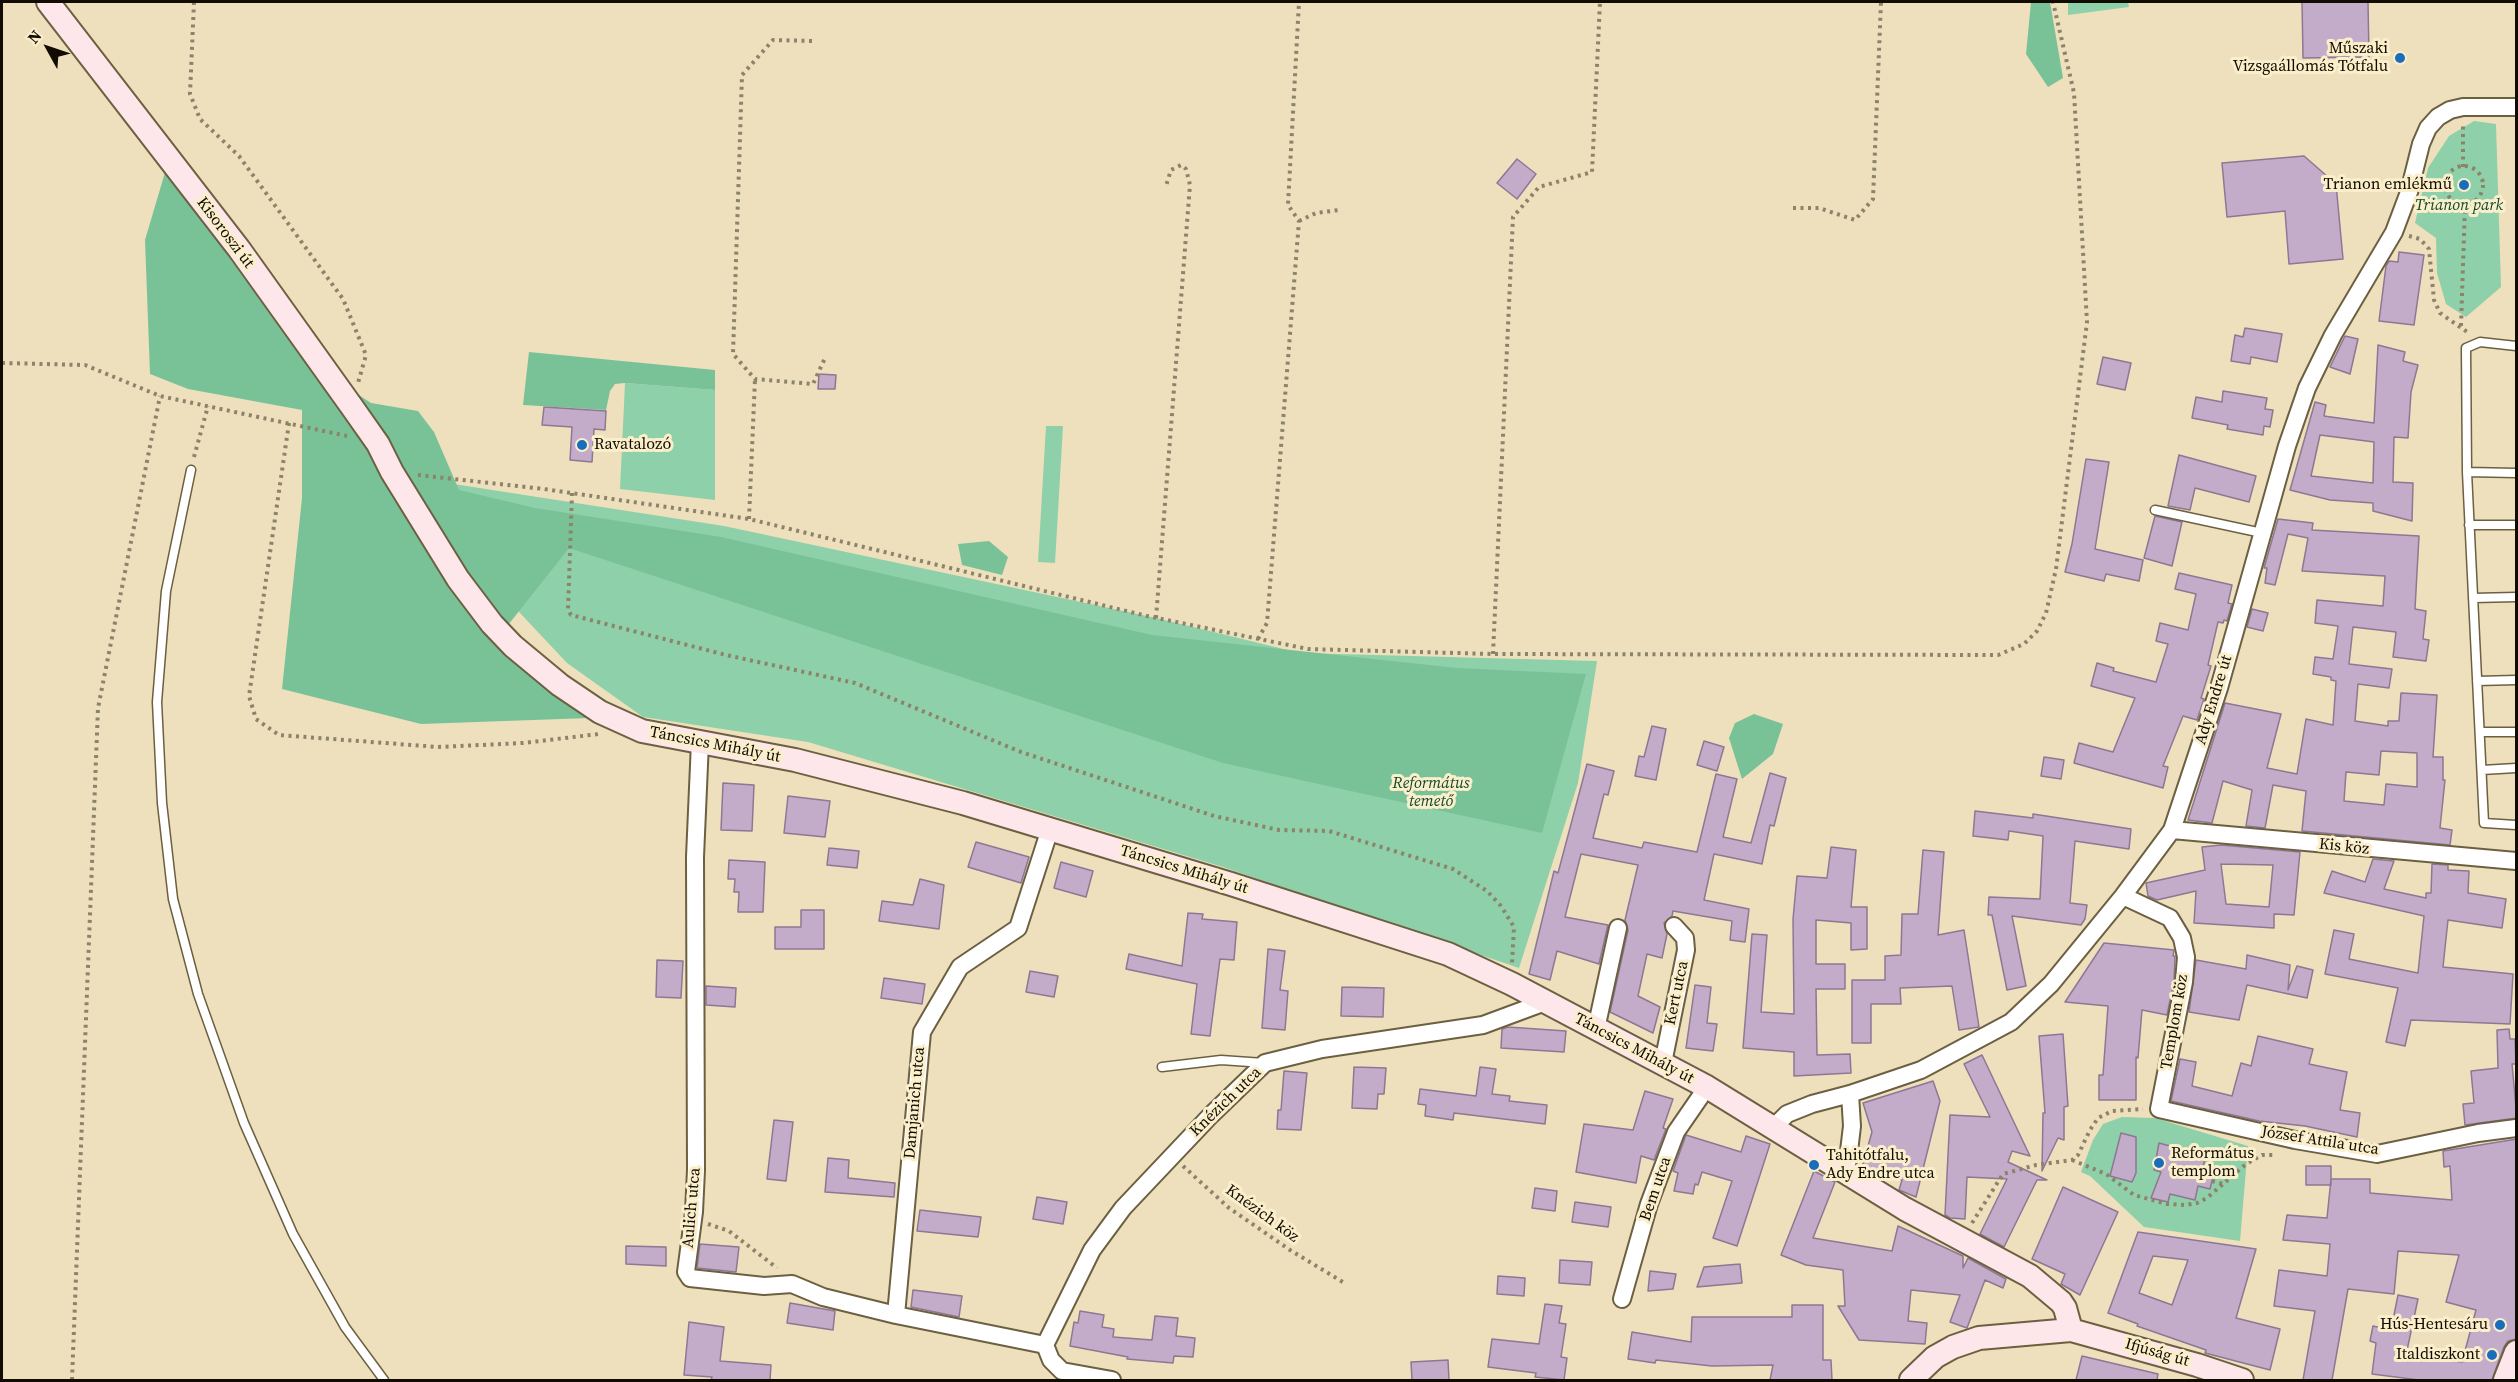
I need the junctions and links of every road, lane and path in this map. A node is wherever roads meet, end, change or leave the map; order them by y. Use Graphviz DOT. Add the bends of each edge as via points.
graph roads {
  1 [pos="48,2"];
  2 [pos="194,2"];
  3 [pos="1299,2"];
  4 [pos="1600,2"];
  5 [pos="1881,2"];
  6 [pos="2053,2"];
  7 [pos="812,41"];
  8 [pos="2517,106"];
  9 [pos="2463,131"];
  10 [pos="2463,167"];
  11 [pos="1166,186"];
  12 [pos="2465,205"];
  13 [pos="1793,208"];
  14 [pos="1339,210"];
  15 [pos="1299,221"];
  16 [pos="2394,232"];
  17 [pos="2461,326"];
  18 [pos="2480,342"];
  19 [pos="2517,346"];
  20 [pos="825,358"];
  21 [pos="2,363"];
  22 [pos="755,380"];
  23 [pos="160,396"];
  24 [pos="208,406"];
  25 [pos="352,407"];
  26 [pos="290,423"];
  27 [pos="378,444"];
  28 [pos="191,470"];
  29 [pos="392,472"];
  30 [pos="2467,472"];
  31 [pos="2517,472"];
  32 [pos="572,493"];
  33 [pos="2155,510"];
  34 [pos="750,519"];
  35 [pos="2469,525"];
  36 [pos="2517,525"];
  37 [pos="2262,533"];
  38 [pos="2517,597"];
  39 [pos="2473,598"];
  40 [pos="1156,618"];
  41 [pos="1258,639"];
  42 [pos="1492,654"];
  43 [pos="2517,680"];
  44 [pos="2477,681"];
  45 [pos="2480,732"];
  46 [pos="2517,732"];
  47 [pos="607,733"];
  48 [pos="700,742"];
  49 [pos="2517,768"];
  50 [pos="2482,770"];
  51 [pos="2517,825"];
  52 [pos="1050,830"];
  53 [pos="2172,830"];
  54 [pos="2517,861"];
  55 [pos="2123,896"];
  56 [pos="1674,926"];
  57 [pos="1618,928"];
  58 [pos="1512,984"];
  59 [pos="1545,1002"];
  60 [pos="1596,1029"];
  61 [pos="1663,1063"];
  62 [pos="1265,1064"];
  63 [pos="1162,1068"];
  64 [pos="1707,1087"];
  65 [pos="1850,1094"];
  66 [pos="2159,1109"];
  67 [pos="1774,1127"];
  68 [pos="2517,1128"];
  69 [pos="2284,1154"];
  70 [pos="1171,1156"];
  71 [pos="2072,1160"];
  72 [pos="1844,1173"];
  73 [pos="2212,1180"];
  74 [pos="2223,1184"];
  75 [pos="694,1212"];
  76 [pos="1963,1240"];
  77 [pos="792,1284"];
  78 [pos="1346,1284"];
  79 [pos="1622,1299"];
  80 [pos="896,1315"];
  81 [pos="2071,1330"];
  82 [pos="1045,1345"];
  83 [pos="2517,1352"];
  84 [pos="1059,1376"];
  85 [pos="72,1380"];
  86 [pos="384,1380"];
  87 [pos="1112,1380"];
  88 [pos="1911,1380"];
  89 [pos="2242,1380"];
  90 [pos="2505,1380"];
  1 -- 25 [label="main road, Kisoroszi út" via="239,249"];
  2 -- 25 [label="path" via="190,94 200,119 239,156 343,299 366,355"];
  3 -- 15 [label="path" via="1288,205"];
  4 -- 42 [label="path" via="1592,172 1539,187 1513,217"];
  5 -- 13 [label="path" via="1873,199 1855,220 1819,208"];
  6 -- 42 [label="path" via="2074,93 2086,322 2056,569 2046,613 2037,630 2024,644 1998,655"];
  7 -- 22 [label="path" via="773,39 742,75 733,354"];
  8 -- 16 [label="street, Ady Endre út" via="2463,107 2438,117 2421,144"];
  9 -- 10 [label="path"];
  10 -- 12 [label="path" via="2450,173 2445,183 2447,194"];
  10 -- 12 [label="path" via="2479,173 2483,182 2482,193"];
  11 -- 40 [label="path" via="1171,170 1181,165 1186,169 1190,185"];
  12 -- 17 [label="path"];
  14 -- 15 [label="path" via="1316,213"];
  15 -- 41 [label="path" via="1267,623"];
  16 -- 17 [label="path" via="2420,239 2429,249 2434,300 2440,313"];
  16 -- 37 [label="street, Ady Endre út" via="2332,335 2307,388"];
  17 -- 18 [label="path"];
  18 -- 19 [label="lane"];
  18 -- 30 [label="lane" via="2466,348"];
  20 -- 22 [label="path" via="813,384"];
  21 -- 23 [label="path" via="85,365"];
  22 -- 34 [label="path"];
  23 -- 24 [label="path"];
  23 -- 85 [label="path" via="98,708"];
  24 -- 26 [label="path"];
  24 -- 28 [label="path"];
  25 -- 27 [label="main road, Kisoroszi út"];
  26 -- 27 [label="path"];
  26 -- 47 [label="path" via="249,696 256,719 279,735 438,747"];
  27 -- 29 [label="main road, Kisoroszi út"];
  28 -- 86 [label="lane" via="166,591 157,702 162,803 173,899 198,994 252,1143 298,1244 345,1327"];
  29 -- 32 [label="path"];
  29 -- 48 [label="main road, Táncsics Mihály út" via="458,579 513,646 600,712 642,731"];
  30 -- 31 [label="lane"];
  30 -- 35 [label="lane"];
  32 -- 34 [label="path"];
  32 -- 58 [label="path" via="568,610 571,615 855,683 1020,752 1214,816 1279,831 1329,831 1453,869 1487,891 1514,927"];
  33 -- 37 [label="lane"];
  34 -- 40 [label="path"];
  35 -- 36 [label="lane"];
  35 -- 39 [label="lane"];
  37 -- 53 [label="street, Ady Endre út" via="2220,688"];
  38 -- 39 [label="lane"];
  39 -- 44 [label="lane"];
  40 -- 41 [label="path"];
  41 -- 42 [label="path" via="1308,649"];
  43 -- 44 [label="lane"];
  44 -- 45 [label="lane"];
  45 -- 46 [label="lane"];
  45 -- 50 [label="lane"];
  48 -- 52 [label="main road, Táncsics Mihály út" via="795,760 963,803"];
  48 -- 75 [label="street, Aulich utca" via="694,856"];
  49 -- 50 [label="lane"];
  50 -- 51 [label="lane" via="2484,823"];
  52 -- 58 [label="main road, Táncsics Mihály út" via="1448,954"];
  52 -- 80 [label="street, Damjanich utca" via="1018,928 960,968 922,1032"];
  53 -- 54 [label="street, Kis köz"];
  53 -- 55 [label="street, Ady Endre út"];
  55 -- 65 [label="street, Ady Endre út" via="2051,984 2012,1022 1921,1070"];
  55 -- 66 [label="street, Templom köz" via="2170,918 2182,938 2186,957"];
  56 -- 61 [label="street, Kert utca" via="1685,938 1686,950"];
  57 -- 60 [label="street"];
  58 -- 59 [label="main road, Táncsics Mihály út"];
  59 -- 60 [label="main road, Táncsics Mihály út"];
  59 -- 62 [label="street, Knézich utca" via="1483,1025 1322,1049"];
  60 -- 61 [label="main road, Táncsics Mihály út"];
  61 -- 64 [label="main road, Táncsics Mihály út"];
  62 -- 63 [label="lane" via="1221,1060"];
  62 -- 70 [label="street, Knézich utca"];
  64 -- 67 [label="main road, Táncsics Mihály út"];
  64 -- 79 [label="street, Bem utca" via="1676,1132 1649,1204"];
  65 -- 67 [label="street, Ady Endre út" via="1787,1114"];
  65 -- 72 [label="street" via="1852,1126"];
  66 -- 68 [label="street, József Attila utca" via="2378,1154"];
  66 -- 71 [label="path" via="2126,1108 2098,1118"];
  67 -- 72 [label="main road, Táncsics Mihály út"];
  69 -- 74 [label="path" via="2262,1155"];
  70 -- 78 [label="path, Knézich köz" via="1229,1208"];
  70 -- 82 [label="street, Knézich utca" via="1123,1208 1092,1250"];
  71 -- 74 [label="path" via="2106,1174 2134,1195 2167,1204 2197,1203"];
  71 -- 76 [label="path" via="2003,1174 1977,1210"];
  72 -- 76 [label="main road, Táncsics Mihály út"];
  73 -- 74 [label="path"];
  75 -- 77 [label="path" via="704,1222 736,1237"];
  75 -- 77 [label="street, Aulich utca" via="686,1272 690,1278 764,1286"];
  76 -- 81 [label="main road, Táncsics Mihály út" via="2030,1276 2066,1308"];
  77 -- 80 [label="street, Aulich utca" via="823,1297"];
  80 -- 82 [label="street, Aulich utca"];
  81 -- 88 [label="main road, Ifjúság út" via="1979,1338 1935,1357"];
  81 -- 89 [label="main road, Ifjúság út"];
  82 -- 84 [label="street"];
  83 -- 90 [label="main road"];
  84 -- 87 [label="street"];
}
